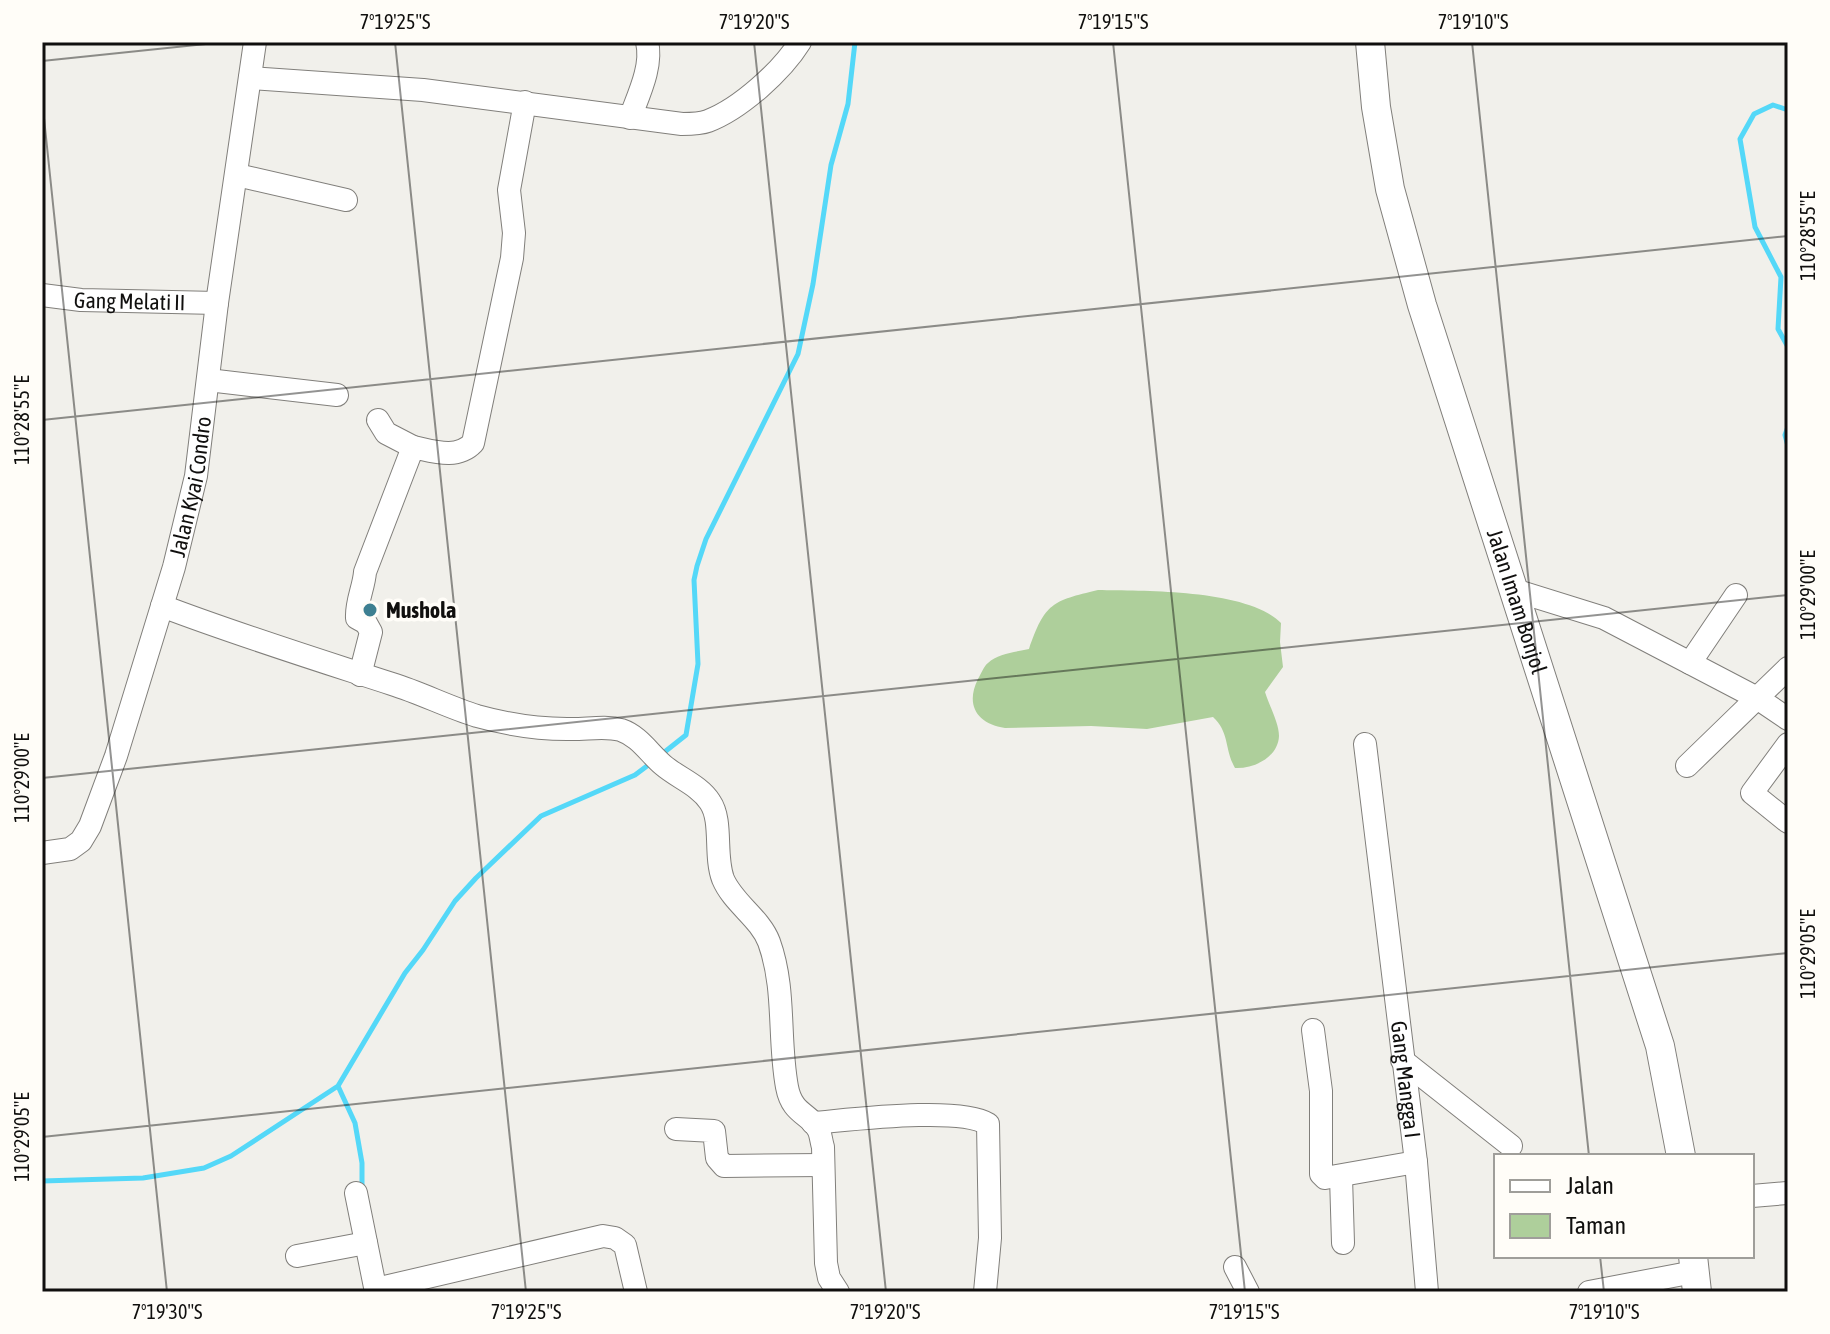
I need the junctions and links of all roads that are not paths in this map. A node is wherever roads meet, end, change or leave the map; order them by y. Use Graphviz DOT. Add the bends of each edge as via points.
graph roads {
  1 [pos="255,42"];
  2 [pos="647,42"];
  3 [pos="800,42"];
  4 [pos="1370,42"];
  5 [pos="250,78"];
  6 [pos="525,102"];
  7 [pos="630,118"];
  8 [pos="237,175"];
  9 [pos="346,200"];
  10 [pos="42,295"];
  11 [pos="217,303"];
  12 [pos="208,380"];
  13 [pos="337,395"];
  14 [pos="378,420"];
  15 [pos="413,447"];
  16 [pos="1514,590"];
  17 [pos="1736,595"];
  18 [pos="162,606"];
  19 [pos="1690,663"];
  20 [pos="1788,668"];
  21 [pos="360,675"];
  22 [pos="1757,698"];
  23 [pos="1788,719"];
  24 [pos="1365,744"];
  25 [pos="1788,744"];
  26 [pos="1687,766"];
  27 [pos="1788,822"];
  28 [pos="42,853"];
  29 [pos="1313,1030"];
  30 [pos="1402,1060"];
  31 [pos="813,1123"];
  32 [pos="676,1129"];
  33 [pos="1511,1146"];
  34 [pos="1681,1154"];
  35 [pos="1416,1162"];
  36 [pos="823,1165"];
  37 [pos="1341,1177"];
  38 [pos="356,1193"];
  39 [pos="1787,1193"];
  40 [pos="1754,1196"];
  41 [pos="366,1243"];
  42 [pos="1343,1243"];
  43 [pos="297,1256"];
  44 [pos="1235,1267"];
  45 [pos="1695,1273"];
  46 [pos="379,1289"];
  47 [pos="636,1292"];
  48 [pos="838,1292"];
  49 [pos="985,1292"];
  50 [pos="1248,1292"];
  51 [pos="1427,1292"];
  52 [pos="1589,1292"];
  1 -- 5 [label="street, Jalan Kyai Condro"];
  2 -- 7 [label="street" via="649,56"];
  3 -- 7 [label="street" via="764,84 721,115 682,124"];
  4 -- 16 [label="main road, Jalan Imam Bonjol" via="1390,189"];
  5 -- 6 [label="street"];
  5 -- 8 [label="street, Jalan Kyai Condro"];
  6 -- 7 [label="street"];
  6 -- 15 [label="street" via="509,190 512,258 473,443 454,453"];
  8 -- 9 [label="street"];
  8 -- 11 [label="street, Jalan Kyai Condro"];
  10 -- 11 [label="street, Gang Melati II"];
  11 -- 12 [label="street, Jalan Kyai Condro"];
  12 -- 13 [label="street"];
  12 -- 18 [label="street, Jalan Kyai Condro" via="196,476"];
  14 -- 15 [label="street" via="386,433"];
  15 -- 21 [label="street" via="365,572 356,613 371,632"];
  16 -- 19 [label="street" via="1604,618"];
  16 -- 34 [label="main road, Jalan Imam Bonjol" via="1660,1046"];
  17 -- 19 [label="street"];
  18 -- 21 [label="street"];
  18 -- 28 [label="street, Jalan Kyai Condro" via="90,826 70,849"];
  19 -- 22 [label="street"];
  20 -- 22 [label="street"];
  21 -- 31 [label="street" via="477,716 561,729 622,730 704,794 717,820 723,878 767,938 774,957 786,1085 798,1110"];
  22 -- 23 [label="street"];
  22 -- 26 [label="street"];
  24 -- 30 [label="street, Gang Mangga I"];
  25 -- 27 [label="street" via="1752,793"];
  29 -- 37 [label="street" via="1321,1091 1321,1174"];
  30 -- 33 [label="street"];
  30 -- 35 [label="street, Gang Mangga I"];
  31 -- 36 [label="street"];
  31 -- 49 [label="street" via="911,1116 973,1118 988,1124 990,1238"];
  32 -- 36 [label="street" via="714,1131 717,1158 724,1166"];
  35 -- 37 [label="street"];
  35 -- 51 [label="street, Gang Mangga I"];
  36 -- 48 [label="street" via="826,1263"];
  37 -- 42 [label="street"];
  38 -- 41 [label="street"];
  39 -- 40 [label="street"];
  41 -- 43 [label="street"];
  41 -- 46 [label="street"];
  44 -- 50 [label="street"];
  45 -- 52 [label="street"];
  46 -- 47 [label="street" via="609,1236 625,1245"];
}
